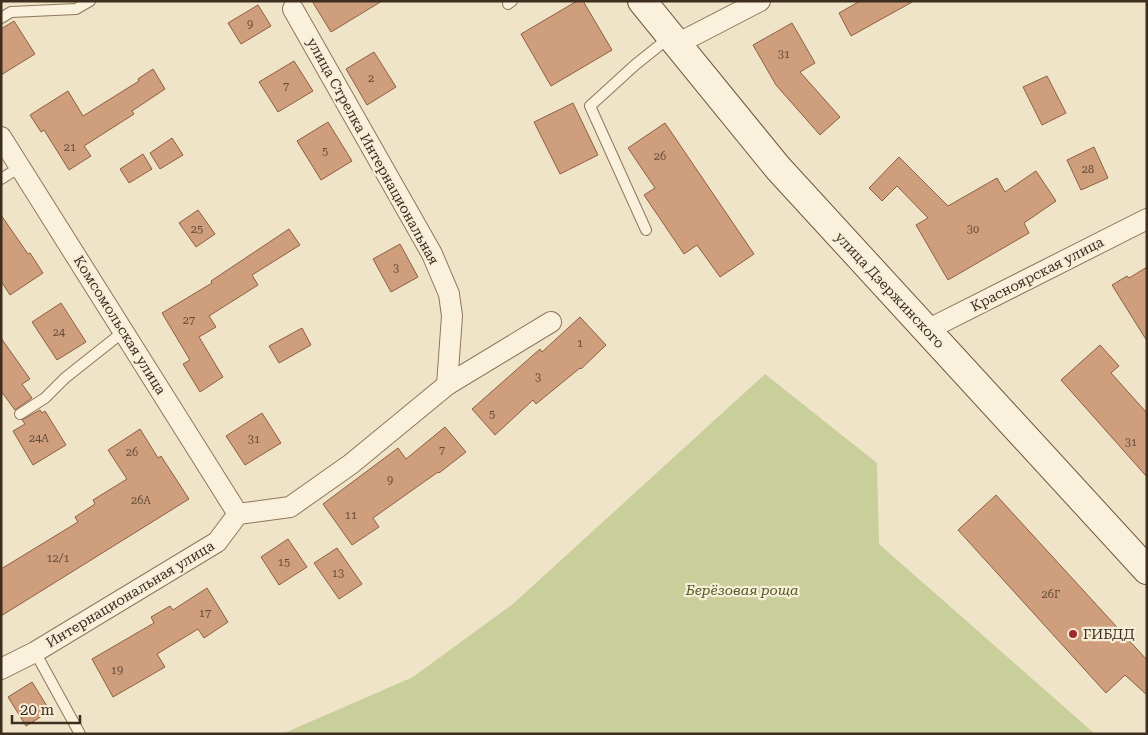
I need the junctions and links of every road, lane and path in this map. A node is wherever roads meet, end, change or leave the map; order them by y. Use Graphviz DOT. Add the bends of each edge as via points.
graph roads {
  1 [pos="90,1"];
  2 [pos="642,1"];
  3 [pos="760,1"];
  4 [pos="293,10"];
  5 [pos="1,18"];
  6 [pos="674,40"];
  7 [pos="1,137"];
  8 [pos="20,166"];
  9 [pos="1,179"];
  10 [pos="1147,219"];
  11 [pos="646,230"];
  12 [pos="551,322"];
  13 [pos="927,330"];
  14 [pos="124,332"];
  15 [pos="447,385"];
  16 [pos="20,414"];
  17 [pos="238,514"];
  18 [pos="1147,570"];
  19 [pos="35,652"];
  20 [pos="1,669"];
  21 [pos="80,734"];
  1 -- 5 [label="lane" via="76,9 11,12"];
  2 -- 6 [label="main road, улица Дзержинского"];
  3 -- 6 [label="street"];
  4 -- 15 [label="street, улица Стрелка Интернациональная" via="432,254 449,294 452,316"];
  6 -- 11 [label="lane" via="635,65 590,106"];
  6 -- 13 [label="main road, улица Дзержинского" via="778,168"];
  7 -- 8 [label="street, Комсомольская улица"];
  8 -- 9 [label="lane"];
  8 -- 14 [label="street, Комсомольская улица"];
  10 -- 13 [label="street, Красноярская улица"];
  12 -- 15 [label="street"];
  13 -- 18 [label="main road, улица Дзержинского"];
  14 -- 16 [label="lane" via="45,398"];
  14 -- 17 [label="street, Комсомольская улица"];
  15 -- 17 [label="street" via="351,464 290,507"];
  17 -- 19 [label="street, Интернациональная улица" via="217,542"];
  19 -- 20 [label="street, Интернациональная улица"];
  19 -- 21 [label="lane"];
}
